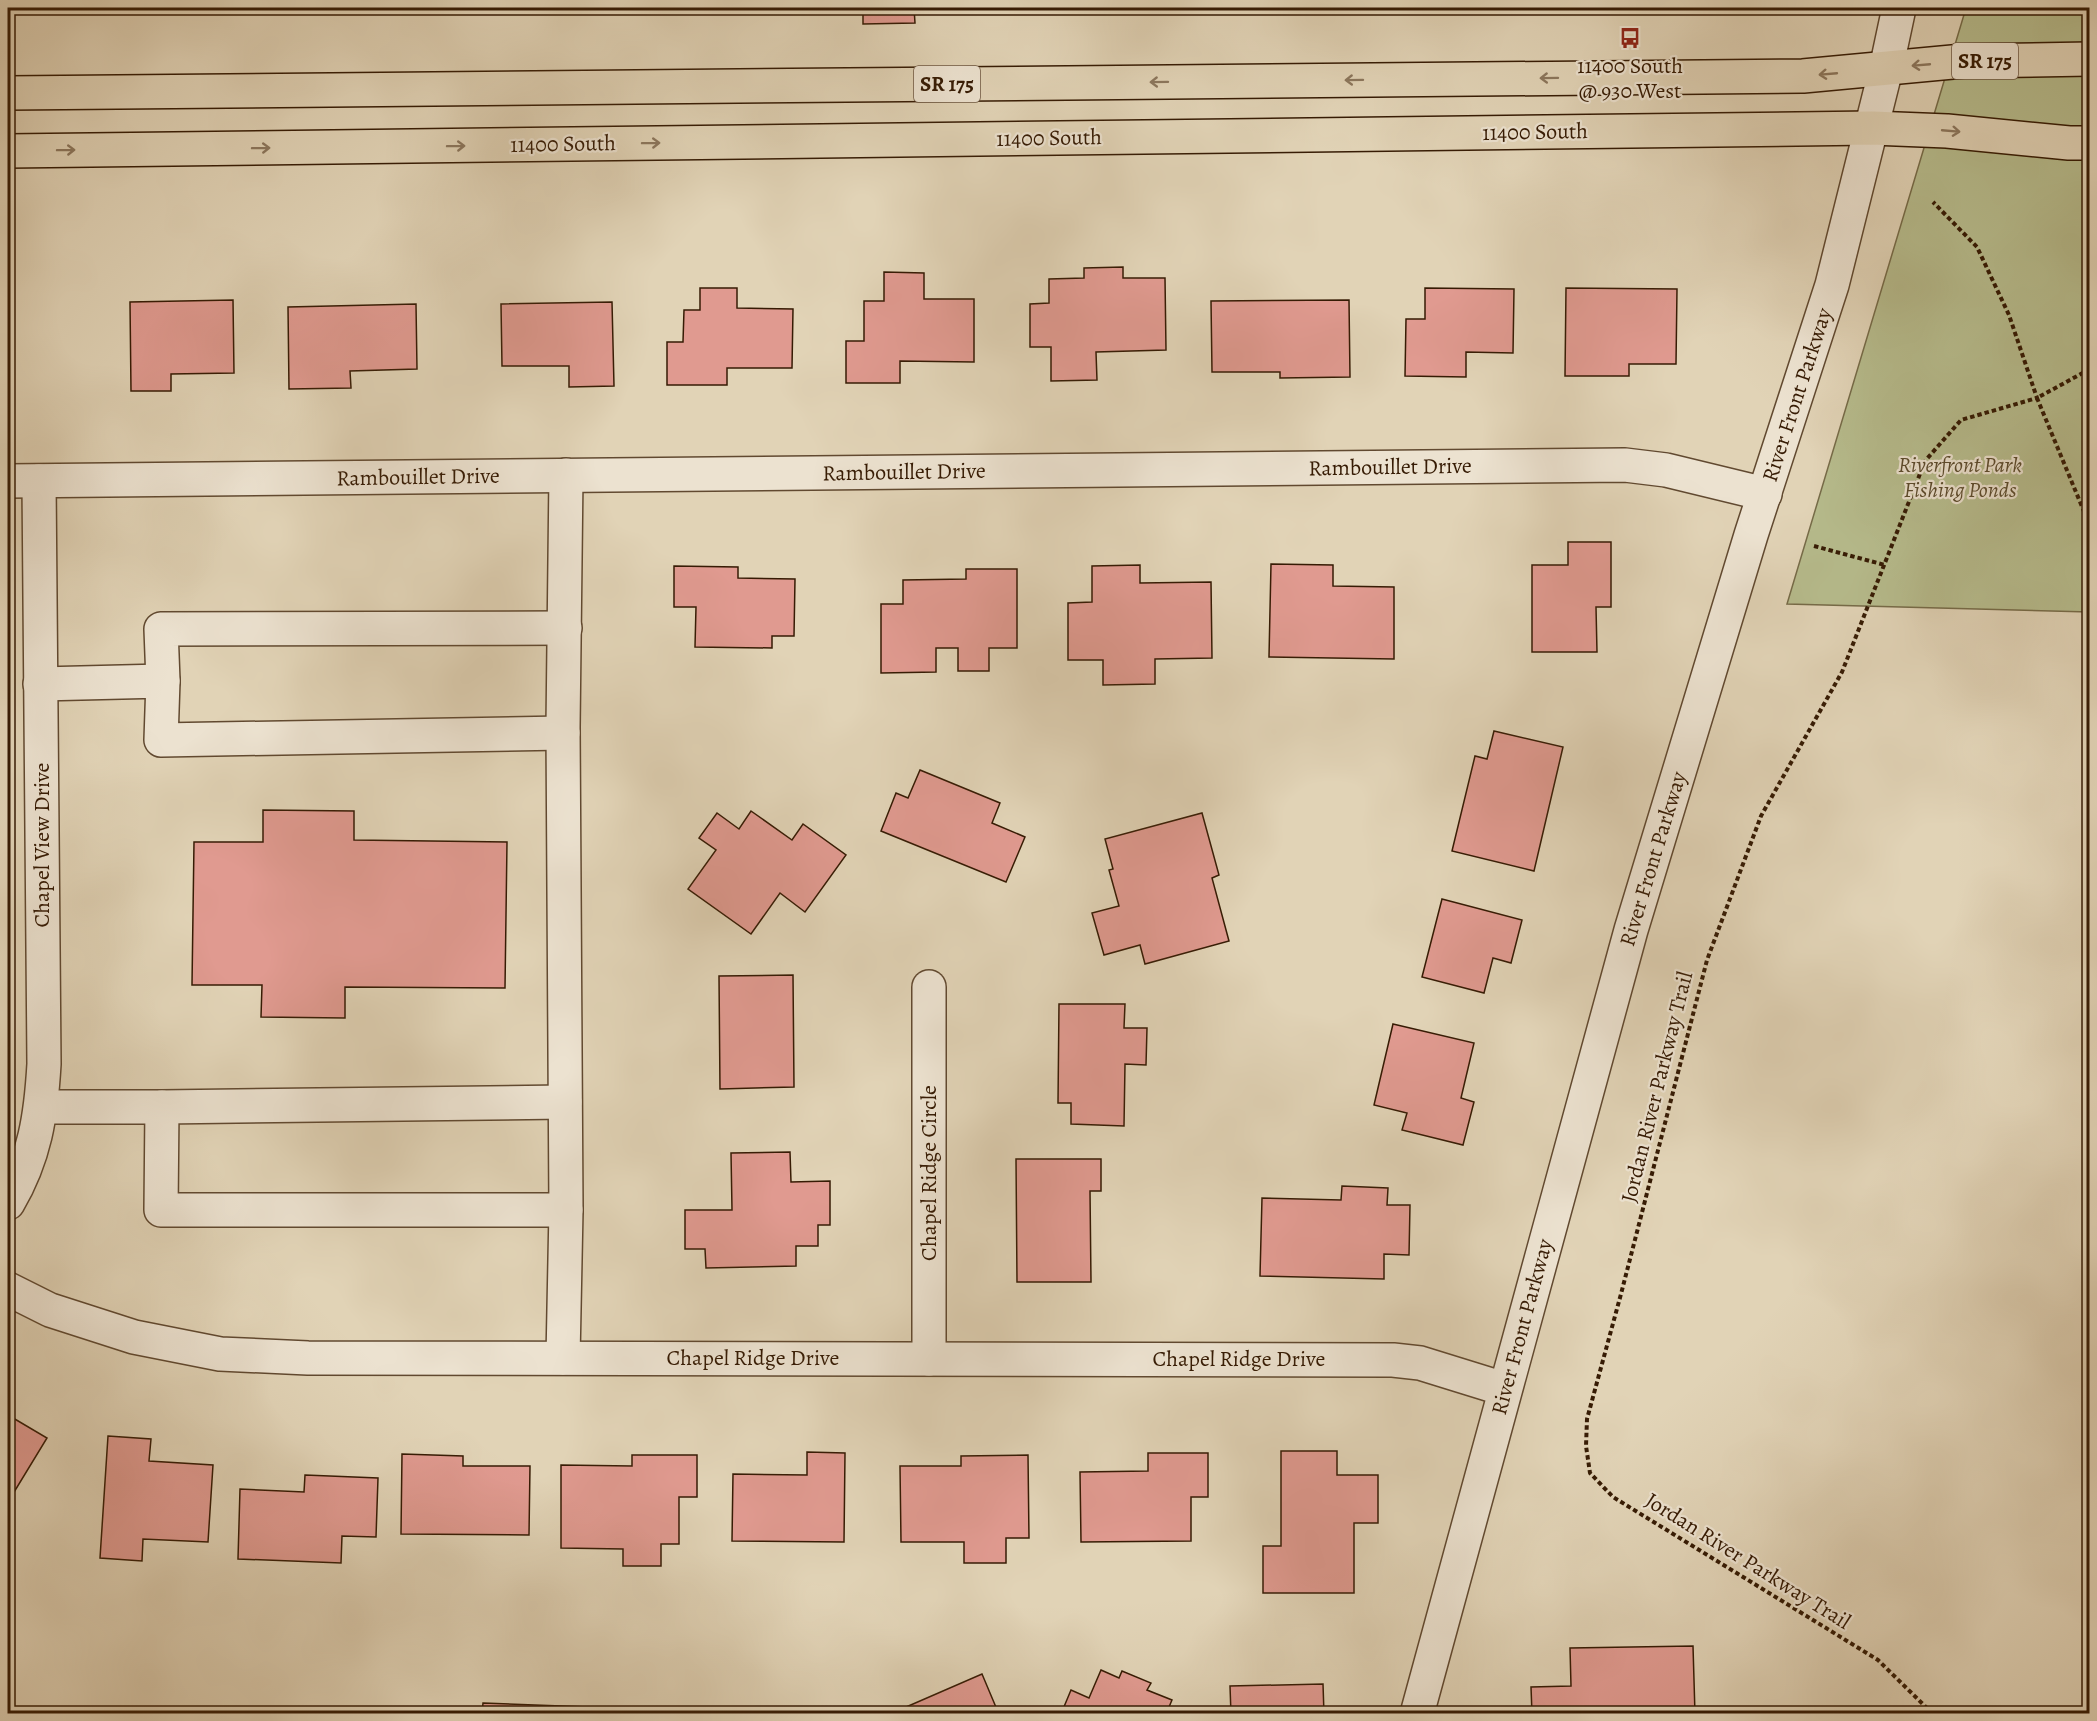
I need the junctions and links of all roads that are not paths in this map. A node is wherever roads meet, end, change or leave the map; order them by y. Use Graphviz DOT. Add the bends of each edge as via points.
graph roads {
  1 [pos="1899,8"];
  2 [pos="2087,59"];
  3 [pos="1886,69"];
  4 [pos="8,93"];
  5 [pos="1872,128"];
  6 [pos="2079,143"];
  7 [pos="8,151"];
  8 [pos="566,475"];
  9 [pos="23,481"];
  10 [pos="1766,494"];
  11 [pos="565,628"];
  12 [pos="163,681"];
  13 [pos="40,684"];
  14 [pos="563,733"];
  15 [pos="929,987"];
  16 [pos="565,1102"];
  17 [pos="41,1107"];
  18 [pos="162,1107"];
  19 [pos="8,1203"];
  20 [pos="566,1210"];
  21 [pos="8,1289"];
  22 [pos="563,1358"];
  23 [pos="929,1359"];
  24 [pos="1504,1389"];
  25 [pos="1417,1713"];
  1 -- 3 [label="street, River Front Parkway"];
  2 -- 3 [label="main road, SR 175, one-way" via="1963,61"];
  3 -- 4 [label="main road, SR 175, one-way" via="1803,76"];
  3 -- 5 [label="street, River Front Parkway"];
  5 -- 6 [label="main road, 11400 South, one-way"];
  7 -- 5 [label="main road, 11400 South, one-way"];
  5 -- 10 [label="street, River Front Parkway" via="1832,285"];
  8 -- 9 [label="street, Rambouillet Drive"];
  8 -- 10 [label="street, Rambouillet Drive" via="1625,465 1666,470"];
  8 -- 11 [label="street"];
  9 -- 13 [label="street, Chapel View Drive"];
  10 -- 24 [label="street, River Front Parkway" via="1631,930"];
  11 -- 12 [label="street" via="161,629"];
  11 -- 14 [label="street"];
  12 -- 13 [label="street"];
  12 -- 14 [label="street" via="160,740"];
  13 -- 17 [label="street, Chapel View Drive" via="44,1064"];
  14 -- 16 [label="street"];
  15 -- 23 [label="street, Chapel Ridge Circle"];
  16 -- 18 [label="street"];
  16 -- 20 [label="street"];
  17 -- 18 [label="street"];
  17 -- 19 [label="street, Chapel View Drive" via="31,1155"];
  18 -- 20 [label="street" via="161,1210"];
  20 -- 22 [label="street"];
  21 -- 22 [label="street, Chapel Ridge Drive" via="50,1310 134,1337 220,1354"];
  22 -- 23 [label="street, Chapel Ridge Drive"];
  23 -- 24 [label="street, Chapel Ridge Drive" via="1393,1360 1429,1365"];
  24 -- 25 [label="street, River Front Parkway"];
}
